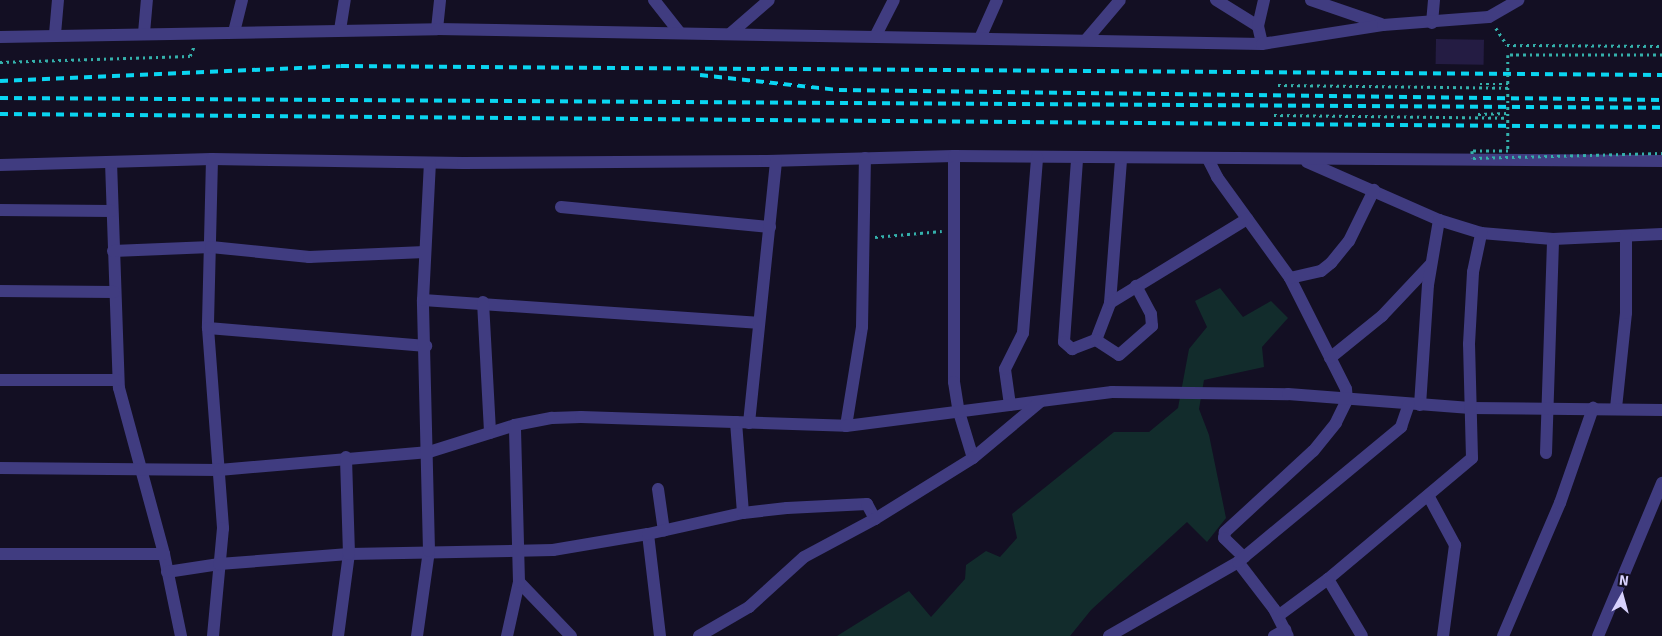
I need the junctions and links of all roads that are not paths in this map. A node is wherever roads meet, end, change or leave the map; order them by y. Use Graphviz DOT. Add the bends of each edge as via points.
graph roads {
  1 [pos="58,0"];
  2 [pos="147,0"];
  3 [pos="242,0"];
  4 [pos="345,0"];
  5 [pos="440,0"];
  6 [pos="654,0"];
  7 [pos="769,0"];
  8 [pos="894,0"];
  9 [pos="997,0"];
  10 [pos="1120,0"];
  11 [pos="1216,0"];
  12 [pos="1264,0"];
  13 [pos="1434,0"];
  14 [pos="1519,0"];
  15 [pos="1318,2"];
  16 [pos="1432,23"];
  17 [pos="1383,25"];
  18 [pos="1258,26"];
  19 [pos="437,29"];
  20 [pos="340,30"];
  21 [pos="234,32"];
  22 [pos="680,32"];
  23 [pos="144,33"];
  24 [pos="731,33"];
  25 [pos="55,34"];
  26 [pos="876,35"];
  27 [pos="981,36"];
  28 [pos="0,37"];
  29 [pos="1086,40"];
  30 [pos="1262,44"];
  31 [pos="954,156"];
  32 [pos="865,158"];
  33 [pos="1037,158"];
  34 [pos="212,159"];
  35 [pos="1121,159"];
  36 [pos="1300,159"];
  37 [pos="1077,160"];
  38 [pos="1209,160"];
  39 [pos="776,161"];
  40 [pos="111,162"];
  41 [pos="1662,162"];
  42 [pos="430,163"];
  43 [pos="0,164"];
  44 [pos="1374,190"];
  45 [pos="561,207"];
  46 [pos="0,210"];
  47 [pos="112,211"];
  48 [pos="1247,219"];
  49 [pos="1439,220"];
  50 [pos="770,227"];
  51 [pos="1481,233"];
  52 [pos="1662,234"];
  53 [pos="1626,236"];
  54 [pos="1553,239"];
  55 [pos="211,247"];
  56 [pos="113,251"];
  57 [pos="425,252"];
  58 [pos="1430,264"];
  59 [pos="1290,278"];
  60 [pos="1136,286"];
  61 [pos="0,291"];
  62 [pos="114,292"];
  63 [pos="423,300"];
  64 [pos="483,302"];
  65 [pos="1110,303"];
  66 [pos="757,323"];
  67 [pos="208,328"];
  68 [pos="1096,340"];
  69 [pos="426,346"];
  70 [pos="1330,358"];
  71 [pos="0,380"];
  72 [pos="118,380"];
  73 [pos="1347,400"];
  74 [pos="1040,402"];
  75 [pos="1010,405"];
  76 [pos="1415,405"];
  77 [pos="1470,408"];
  78 [pos="1546,408"];
  79 [pos="1594,408"];
  80 [pos="1616,408"];
  81 [pos="1662,410"];
  82 [pos="959,412"];
  83 [pos="736,422"];
  84 [pos="749,423"];
  85 [pos="515,425"];
  86 [pos="846,426"];
  87 [pos="490,434"];
  88 [pos="429,452"];
  89 [pos="1546,454"];
  90 [pos="346,457"];
  91 [pos="973,458"];
  92 [pos="0,468"];
  93 [pos="139,469"];
  94 [pos="219,470"];
  95 [pos="1662,483"];
  96 [pos="658,489"];
  97 [pos="1429,497"];
  98 [pos="743,513"];
  99 [pos="875,519"];
  100 [pos="664,530"];
  101 [pos="648,534"];
  102 [pos="428,550"];
  103 [pos="520,551"];
  104 [pos="0,554"];
  105 [pos="164,554"];
  106 [pos="349,554"];
  107 [pos="1241,560"];
  108 [pos="220,564"];
  109 [pos="167,572"];
  110 [pos="1328,580"];
  111 [pos="519,582"];
  112 [pos="1278,616"];
  113 [pos="1282,634"];
  114 [pos="181,636"];
  115 [pos="213,636"];
  116 [pos="338,636"];
  117 [pos="417,636"];
  118 [pos="507,636"];
  119 [pos="571,636"];
  120 [pos="660,636"];
  121 [pos="699,636"];
  122 [pos="1109,636"];
  123 [pos="1362,636"];
  124 [pos="1444,636"];
  125 [pos="1504,636"];
  126 [pos="1598,636"];
  1 -- 25 [label="street"];
  2 -- 23 [label="street"];
  3 -- 21 [label="street"];
  4 -- 20 [label="street"];
  5 -- 19 [label="street"];
  6 -- 22 [label="street"];
  7 -- 24 [label="street"];
  8 -- 26 [label="street"];
  9 -- 27 [label="street"];
  10 -- 29 [label="street"];
  11 -- 18 [label="street"];
  12 -- 18 [label="street"];
  13 -- 16 [label="street"];
  14 -- 16 [label="street" via="1489,17"];
  15 -- 17 [label="street"];
  16 -- 17 [label="street"];
  17 -- 30 [label="street"];
  18 -- 30 [label="street"];
  19 -- 20 [label="street"];
  19 -- 22 [label="street"];
  20 -- 21 [label="street"];
  21 -- 23 [label="street"];
  22 -- 24 [label="street"];
  23 -- 25 [label="street"];
  24 -- 26 [label="street"];
  25 -- 28 [label="street"];
  26 -- 27 [label="street"];
  27 -- 29 [label="street"];
  29 -- 30 [label="street"];
  31 -- 32 [label="street"];
  31 -- 33 [label="street"];
  31 -- 82 [label="street" via="954,382"];
  32 -- 39 [label="street"];
  32 -- 86 [label="street" via="862,327"];
  33 -- 37 [label="street"];
  33 -- 75 [label="street" via="1023,333 1005,370"];
  34 -- 40 [label="street"];
  34 -- 42 [label="street"];
  34 -- 55 [label="street"];
  35 -- 37 [label="street"];
  35 -- 38 [label="street"];
  35 -- 65 [label="street"];
  36 -- 38 [label="street"];
  36 -- 41 [label="street"];
  36 -- 44 [label="street"];
  37 -- 68 [label="street" via="1064,342 1068,348 1076,348"];
  38 -- 48 [label="street"];
  39 -- 42 [label="street"];
  39 -- 50 [label="street"];
  40 -- 43 [label="street"];
  40 -- 47 [label="street"];
  42 -- 57 [label="street"];
  44 -- 49 [label="street"];
  44 -- 59 [label="street" via="1349,241 1332,263 1321,271"];
  45 -- 50 [label="street"];
  46 -- 47 [label="street"];
  47 -- 56 [label="street"];
  48 -- 59 [label="street"];
  48 -- 60 [label="street"];
  49 -- 51 [label="street"];
  49 -- 58 [label="street"];
  50 -- 66 [label="street"];
  51 -- 54 [label="street"];
  51 -- 77 [label="street" via="1472,291"];
  52 -- 53 [label="street"];
  53 -- 54 [label="street"];
  53 -- 80 [label="street" via="1626,313"];
  54 -- 78 [label="street"];
  55 -- 56 [label="street"];
  55 -- 57 [label="street" via="308,257"];
  55 -- 67 [label="street"];
  56 -- 62 [label="street"];
  57 -- 63 [label="street"];
  58 -- 70 [label="street" via="1382,316"];
  58 -- 76 [label="street"];
  59 -- 70 [label="street"];
  60 -- 65 [label="street"];
  60 -- 68 [label="street" via="1152,314 1152,326 1123,354 1119,355"];
  61 -- 62 [label="street"];
  62 -- 72 [label="street"];
  63 -- 64 [label="street"];
  63 -- 69 [label="street"];
  64 -- 66 [label="street"];
  64 -- 87 [label="street"];
  65 -- 68 [label="street"];
  66 -- 84 [label="street"];
  67 -- 69 [label="street"];
  67 -- 94 [label="street"];
  69 -- 88 [label="street"];
  70 -- 73 [label="street" via="1346,389"];
  71 -- 72 [label="street"];
  72 -- 93 [label="street"];
  73 -- 74 [label="street" via="1288,394 1112,392"];
  73 -- 76 [label="street"];
  73 -- 107 [label="street" via="1336,422 1313,451 1225,532 1224,538"];
  74 -- 75 [label="street"];
  74 -- 91 [label="street"];
  75 -- 82 [label="street"];
  76 -- 77 [label="street"];
  76 -- 107 [label="street" via="1401,427"];
  77 -- 78 [label="street"];
  77 -- 97 [label="street" via="1472,458"];
  78 -- 79 [label="street"];
  78 -- 89 [label="street"];
  79 -- 80 [label="street"];
  79 -- 125 [label="street" via="1560,503"];
  80 -- 81 [label="street"];
  82 -- 86 [label="street"];
  82 -- 91 [label="street"];
  83 -- 84 [label="street"];
  83 -- 85 [label="street" via="581,417"];
  83 -- 98 [label="street"];
  84 -- 86 [label="street"];
  85 -- 87 [label="street"];
  85 -- 103 [label="street"];
  87 -- 88 [label="street"];
  88 -- 90 [label="street"];
  88 -- 102 [label="street"];
  90 -- 94 [label="street"];
  90 -- 106 [label="street"];
  91 -- 99 [label="street"];
  92 -- 93 [label="street"];
  93 -- 94 [label="street"];
  93 -- 105 [label="street"];
  94 -- 108 [label="street" via="223,528"];
  95 -- 126 [label="street"];
  96 -- 100 [label="street"];
  97 -- 110 [label="street"];
  97 -- 124 [label="street" via="1455,546"];
  98 -- 99 [label="street" via="864,503"];
  98 -- 100 [label="street"];
  99 -- 121 [label="street" via="804,557 748,607"];
  100 -- 101 [label="street"];
  101 -- 103 [label="street" via="553,550"];
  101 -- 120 [label="street"];
  102 -- 103 [label="street"];
  102 -- 106 [label="street"];
  102 -- 117 [label="street"];
  103 -- 111 [label="street"];
  104 -- 105 [label="street"];
  105 -- 109 [label="street"];
  106 -- 108 [label="street"];
  106 -- 116 [label="street"];
  107 -- 112 [label="street"];
  107 -- 122 [label="street"];
  108 -- 109 [label="street"];
  108 -- 115 [label="street"];
  109 -- 114 [label="street"];
  110 -- 112 [label="street"];
  110 -- 123 [label="street"];
  111 -- 118 [label="street"];
  111 -- 119 [label="street"];
  112 -- 113 [label="street"];
}
